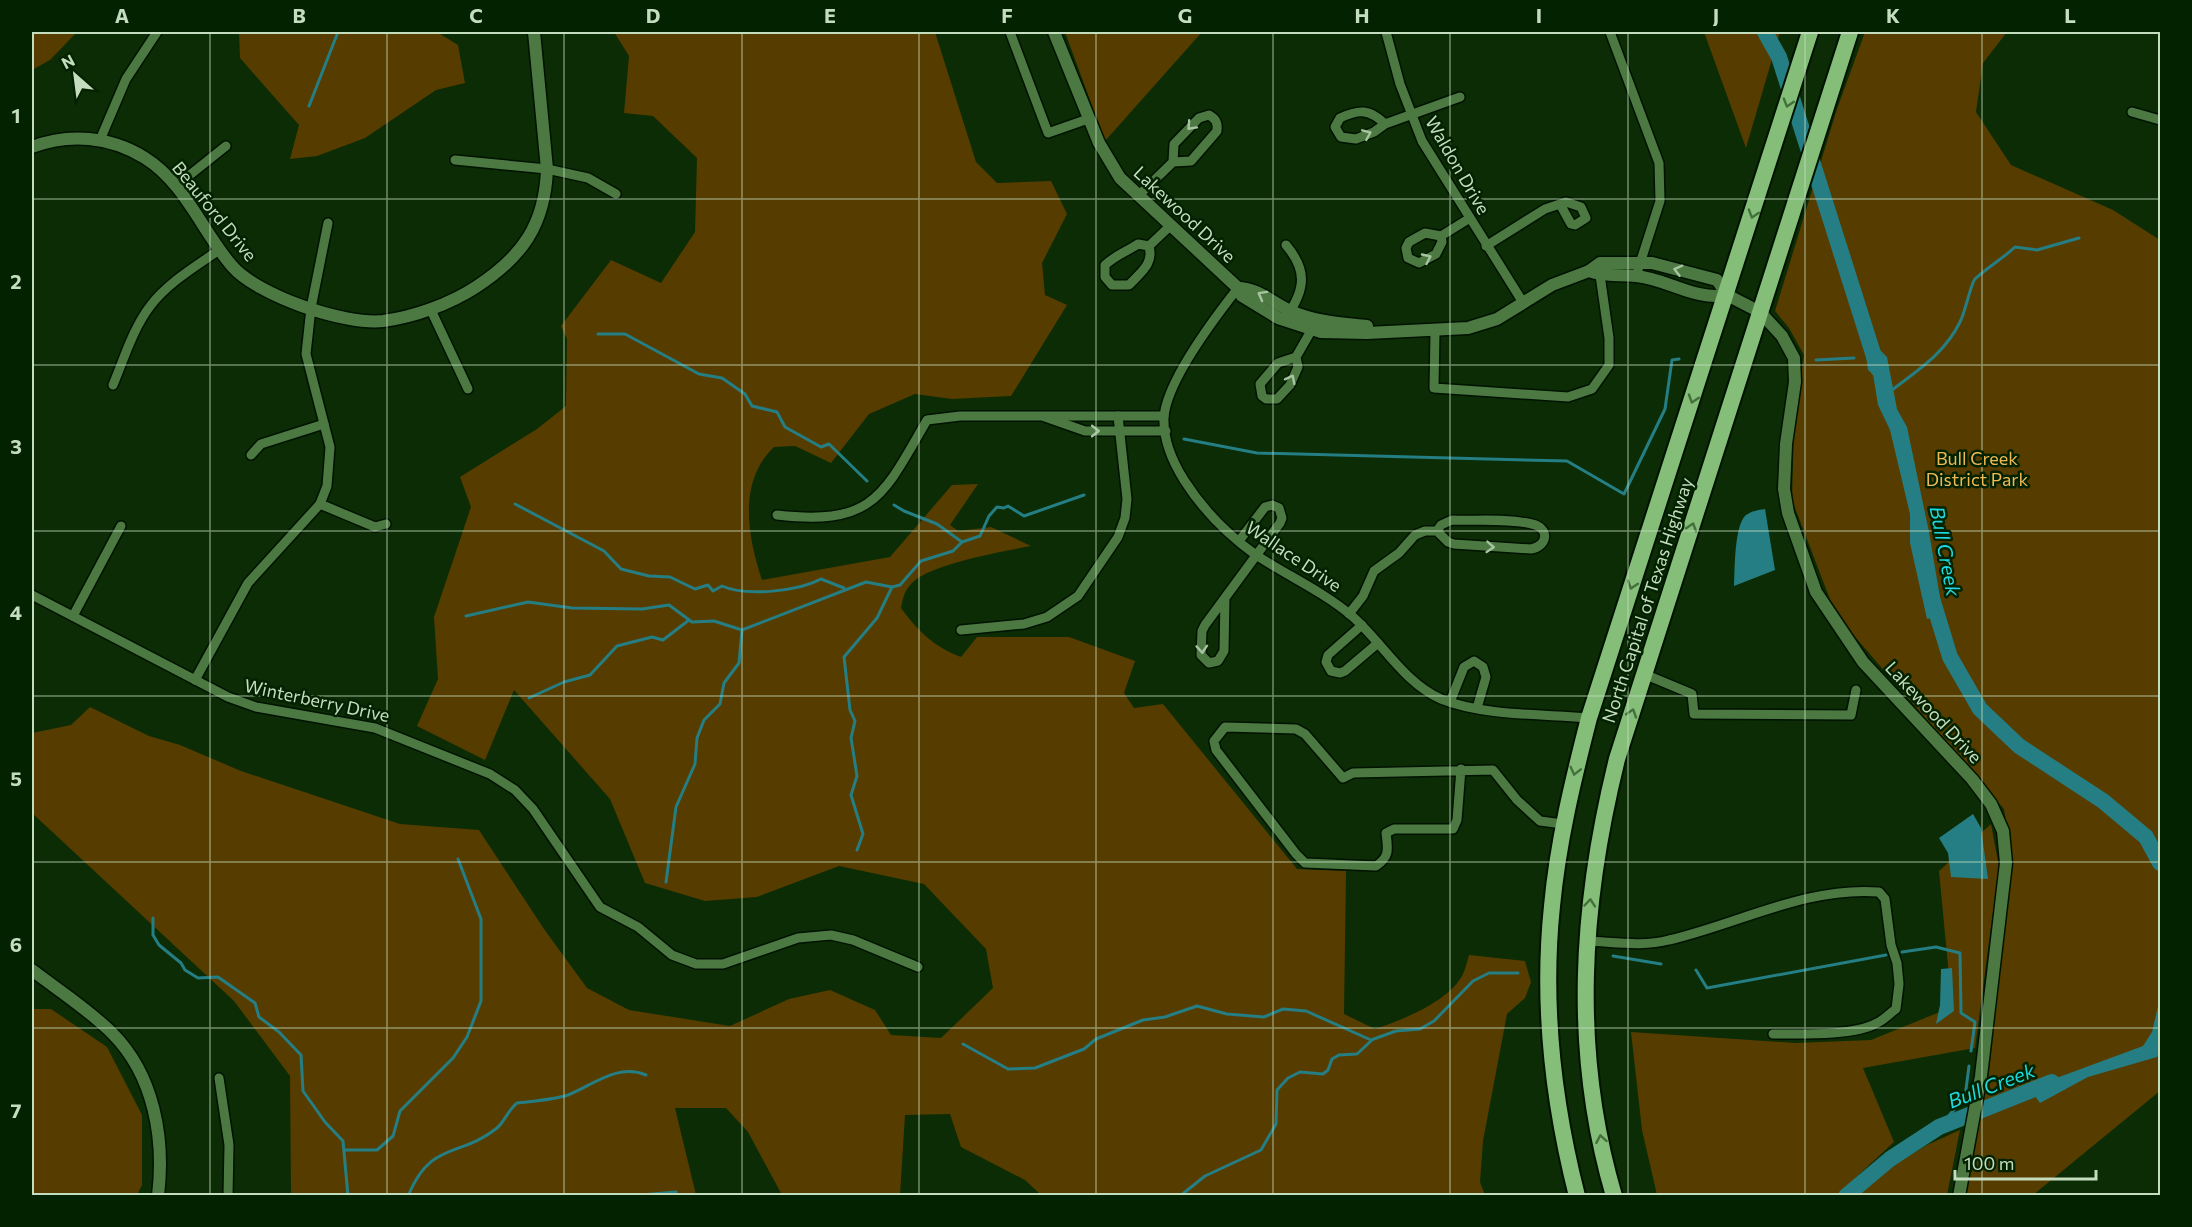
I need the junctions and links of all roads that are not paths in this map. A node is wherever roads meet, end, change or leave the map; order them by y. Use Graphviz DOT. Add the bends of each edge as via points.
graph roads {
  1 [pos="157,32"];
  2 [pos="534,32"];
  3 [pos="1010,32"];
  4 [pos="1054,32"];
  5 [pos="1386,32"];
  6 [pos="1610,32"];
  7 [pos="1850,32"];
  8 [pos="1807,40"];
  9 [pos="1460,98"];
  10 [pos="2132,112"];
  11 [pos="1410,115"];
  12 [pos="1088,119"];
  13 [pos="2160,120"];
  14 [pos="1385,124"];
  15 [pos="100,140"];
  16 [pos="32,147"];
  17 [pos="226,147"];
  18 [pos="455,160"];
  19 [pos="1173,162"];
  20 [pos="547,169"];
  21 [pos="176,186"];
  22 [pos="616,194"];
  23 [pos="1138,196"];
  24 [pos="1560,204"];
  25 [pos="1470,218"];
  26 [pos="328,223"];
  27 [pos="1170,226"];
  28 [pos="1441,236"];
  29 [pos="1286,245"];
  30 [pos="1149,246"];
  31 [pos="1486,246"];
  32 [pos="219,250"];
  33 [pos="1639,261"];
  34 [pos="1594,273"];
  35 [pos="1636,276"];
  36 [pos="1238,288"];
  37 [pos="1727,295"];
  38 [pos="1524,304"];
  39 [pos="310,308"];
  40 [pos="430,308"];
  41 [pos="1760,312"];
  42 [pos="1287,316"];
  43 [pos="1314,325"];
  44 [pos="1435,332"];
  45 [pos="1296,357"];
  46 [pos="113,385"];
  47 [pos="468,389"];
  48 [pos="1040,415"];
  49 [pos="1118,416"];
  50 [pos="1164,416"];
  51 [pos="324,424"];
  52 [pos="1120,431"];
  53 [pos="1166,431"];
  54 [pos="251,455"];
  55 [pos="320,504"];
  56 [pos="777,515"];
  57 [pos="386,524"];
  58 [pos="121,526"];
  59 [pos="1437,531"];
  60 [pos="1239,541"];
  61 [pos="1257,555"];
  62 [pos="32,595"];
  63 [pos="1225,598"];
  64 [pos="1349,614"];
  65 [pos="73,616"];
  66 [pos="1362,625"];
  67 [pos="960,630"];
  68 [pos="1378,643"];
  69 [pos="1644,674"];
  70 [pos="195,680"];
  71 [pos="1857,690"];
  72 [pos="1450,702"];
  73 [pos="1476,708"];
  74 [pos="1589,718"];
  75 [pos="1461,769"];
  76 [pos="1563,824"];
  77 [pos="1587,941"];
  78 [pos="918,967"];
  79 [pos="32,970"];
  80 [pos="1773,1034"];
  81 [pos="219,1078"];
  82 [pos="161,1195"];
  83 [pos="228,1196"];
  84 [pos="1577,1196"];
  85 [pos="1614,1196"];
  86 [pos="1959,1196"];
  1 -- 15 [label="street" via="126,79"];
  2 -- 20 [label="street, Beauford Drive"];
  3 -- 12 [label="street" via="1048,133"];
  4 -- 12 [label="street, Lakewood Drive"];
  5 -- 11 [label="street, Waldon Drive"];
  6 -- 33 [label="street" via="1659,163 1660,201"];
  7 -- 41 [label="highway, North Capital of Texas Highway"];
  8 -- 37 [label="highway, North Capital of Texas Highway, one-way"];
  9 -- 11 [label="street"];
  10 -- 13 [label="street"];
  11 -- 14 [label="street"];
  11 -- 25 [label="street, Waldon Drive" via="1430,157"];
  12 -- 23 [label="street, Lakewood Drive" via="1106,158"];
  14 -- 14 [label="street, one-way" via="1369,111 1361,111 1340,118 1335,127 1348,140"];
  15 -- 16 [label="street, Beauford Drive" via="59,138"];
  15 -- 21 [label="street, Beauford Drive" via="145,158"];
  17 -- 21 [label="street"];
  18 -- 20 [label="street"];
  19 -- 19 [label="street, one-way" via="1191,161 1217,131 1213,117 1199,118 1174,144"];
  19 -- 23 [label="street"];
  20 -- 22 [label="street" via="588,178"];
  20 -- 40 [label="street, Beauford Drive" via="539,218 524,247 500,271 473,289"];
  21 -- 32 [label="street, Beauford Drive"];
  23 -- 27 [label="street, Lakewood Drive"];
  24 -- 31 [label="street" via="1545,209"];
  25 -- 28 [label="street"];
  25 -- 31 [label="street, Waldon Drive"];
  26 -- 39 [label="street"];
  27 -- 30 [label="street"];
  27 -- 36 [label="street, Lakewood Drive"];
  29 -- 42 [label="street" via="1299,260 1302,275 1299,294"];
  30 -- 30 [label="street" via="1138,244 1117,254 1105,265 1106,280 1116,286 1129,285 1149,263"];
  31 -- 38 [label="street, Waldon Drive"];
  32 -- 39 [label="street, Beauford Drive" via="260,289"];
  32 -- 46 [label="street" via="168,286 150,305"];
  33 -- 34 [label="street, Lakewood Drive" via="1600,263"];
  33 -- 35 [label="street"];
  37 -- 33 [label="street, Lakewood Drive, one-way" via="1717,280"];
  34 -- 35 [label="street, Lakewood Drive"];
  34 -- 38 [label="street, Lakewood Drive" via="1552,285"];
  34 -- 44 [label="street" via="1609,338 1609,365 1593,389 1568,397 1434,388"];
  35 -- 37 [label="street, Lakewood Drive" via="1710,298"];
  36 -- 42 [label="street, Lakewood Drive" via="1256,307"];
  36 -- 50 [label="street, Wallace Drive" via="1205,332"];
  37 -- 41 [label="street, Lakewood Drive"];
  37 -- 74 [label="highway, North Capital of Texas Highway, one-way"];
  38 -- 44 [label="street, Lakewood Drive" via="1468,328"];
  39 -- 40 [label="street, Beauford Drive" via="355,320 380,321"];
  39 -- 51 [label="street" via="306,354"];
  40 -- 47 [label="street"];
  69 -- 41 [label="highway, North Capital of Texas Highway, one-way"];
  41 -- 86 [label="street, Lakewood Drive" via="1782,336 1794,358 1784,489 1788,513 1816,592 1863,662 1974,782 1991,804 2002,831 2006,862 1981,1076"];
  42 -- 43 [label="street, Lakewood Drive"];
  43 -- 44 [label="street, Lakewood Drive" via="1321,332"];
  43 -- 45 [label="street"];
  45 -- 45 [label="street, one-way" via="1278,363 1260,384 1262,396 1272,400 1280,397 1298,367"];
  48 -- 49 [label="street"];
  48 -- 52 [label="street, one-way" via="1085,431"];
  48 -- 56 [label="street" via="927,420 889,485 875,499 839,516 812,519"];
  49 -- 50 [label="street"];
  49 -- 52 [label="street"];
  50 -- 53 [label="street, Wallace Drive"];
  51 -- 54 [label="street" via="261,444"];
  51 -- 55 [label="street" via="330,466"];
  52 -- 53 [label="street"];
  52 -- 67 [label="street" via="1127,499 1125,518 1118,537 1078,596 1047,617 1024,624"];
  53 -- 60 [label="street, Wallace Drive" via="1168,448 1190,489"];
  55 -- 57 [label="street" via="375,527"];
  55 -- 70 [label="street" via="248,583"];
  58 -- 65 [label="street"];
  59 -- 59 [label="street, one-way" via="1454,544 1531,549 1539,548 1546,535 1530,523 1463,520 1447,522"];
  59 -- 64 [label="street" via="1414,535 1399,553 1374,571 1363,596"];
  60 -- 61 [label="street, Wallace Drive"];
  60 -- 61 [label="street" via="1264,507 1279,508 1280,523"];
  61 -- 63 [label="street"];
  61 -- 64 [label="street, Wallace Drive"];
  62 -- 65 [label="street, Winterberry Drive"];
  63 -- 63 [label="street, one-way" via="1202,631 1201,655 1209,663 1218,661 1224,651"];
  64 -- 66 [label="street, Wallace Drive"];
  65 -- 70 [label="street, Winterberry Drive"];
  66 -- 68 [label="street, Wallace Drive"];
  66 -- 68 [label="street" via="1328,655 1326,662 1331,670 1346,671"];
  68 -- 72 [label="street, Wallace Drive" via="1419,685"];
  69 -- 71 [label="street" via="1692,694 1694,714 1851,715"];
  77 -- 69 [label="highway, North Capital of Texas Highway, one-way" via="1594,860 1606,803"];
  70 -- 78 [label="street, Winterberry Drive" via="228,698 256,707 375,728 490,774 533,808 600,907 638,927 672,955 696,964 723,964 798,938 831,935"];
  72 -- 73 [label="street, Wallace Drive"];
  72 -- 73 [label="street" via="1464,667 1474,661 1483,667 1486,677"];
  73 -- 74 [label="street, Wallace Drive"];
  74 -- 76 [label="highway, North Capital of Texas Highway, one-way"];
  75 -- 75 [label="street" via="1353,773 1343,778 1305,734 1296,729 1225,727 1214,741 1216,750 1305,862 1376,866 1385,861 1386,833 1394,829 1453,829"];
  75 -- 76 [label="street" via="1493,770 1540,821"];
  76 -- 84 [label="highway, North Capital of Texas Highway" via="1552,906 1549,995 1554,1076"];
  77 -- 80 [label="street" via="1647,944 1818,897 1879,892 1885,899 1897,963 1896,1009 1876,1024 1849,1030"];
  85 -- 77 [label="highway, North Capital of Texas Highway, one-way" via="1591,1080"];
  79 -- 82 [label="street" via="100,1022 125,1048 153,1105 161,1155"];
  81 -- 83 [label="street" via="229,1145"];
}
